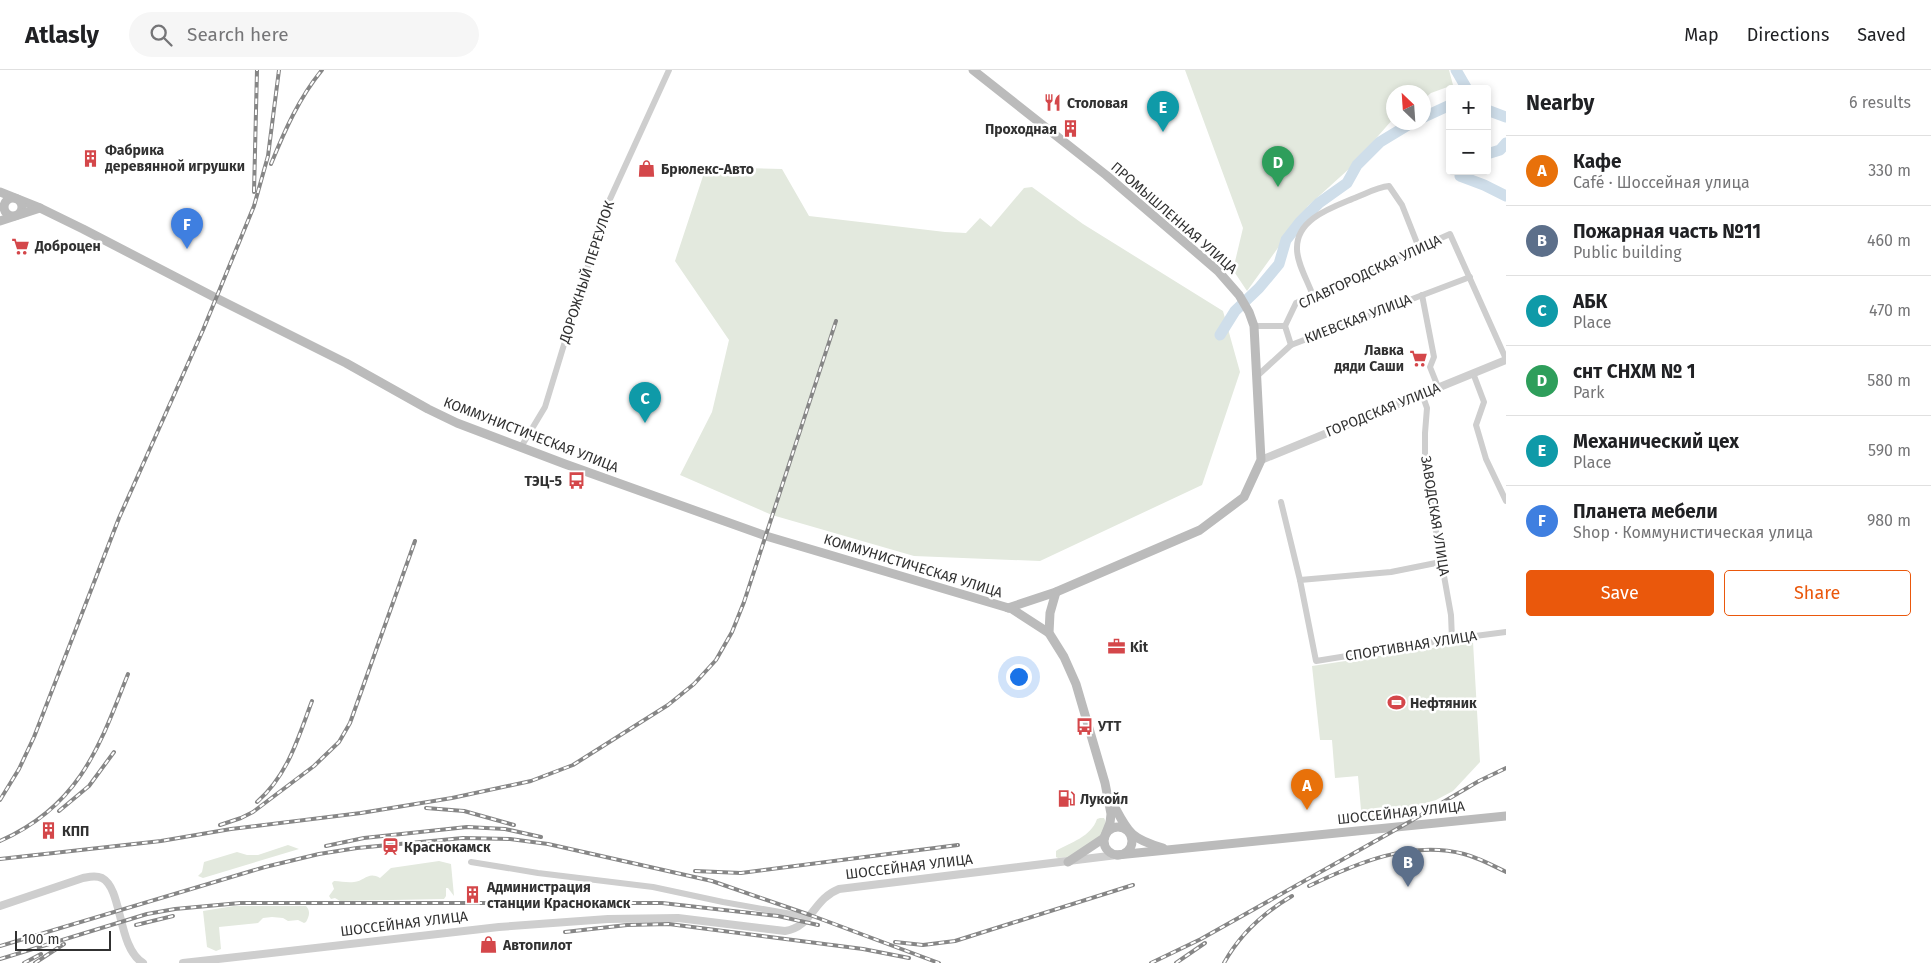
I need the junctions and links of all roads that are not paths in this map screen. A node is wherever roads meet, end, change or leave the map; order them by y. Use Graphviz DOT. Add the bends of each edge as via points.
graph roads {
  1 [pos="669,70"];
  2 [pos="973,70"];
  3 [pos="0,193"];
  4 [pos="16,198"];
  5 [pos="4,206"];
  6 [pos="40,208"];
  7 [pos="0,216"];
  8 [pos="14,216"];
  9 [pos="0,221"];
  10 [pos="1419,248"];
  11 [pos="1470,277"];
  12 [pos="1422,295"];
  13 [pos="1313,296"];
  14 [pos="1254,326"];
  15 [pos="1285,326"];
  16 [pos="1291,345"];
  17 [pos="1506,359"];
  18 [pos="1473,373"];
  19 [pos="1256,376"];
  20 [pos="1438,387"];
  21 [pos="1422,394"];
  22 [pos="520,447"];
  23 [pos="1261,460"];
  24 [pos="1506,501"];
  25 [pos="1281,502"];
  26 [pos="1441,562"];
  27 [pos="1300,580"];
  28 [pos="1056,592"];
  29 [pos="1034,599"];
  30 [pos="1008,608"];
  31 [pos="1050,613"];
  32 [pos="1030,621"];
  33 [pos="1049,632"];
  34 [pos="1506,632"];
  35 [pos="1452,639"];
  36 [pos="1108,795"];
  37 [pos="1506,816"];
  38 [pos="1130,832"];
  39 [pos="1104,838"];
  40 [pos="1168,849"];
  41 [pos="1117,855"];
  42 [pos="472,862"];
  43 [pos="1068,862"];
  44 [pos="0,906"];
  45 [pos="803,916"];
  46 [pos="144,963"];
  47 [pos="183,963"];
  1 -- 22 [label="street, ДОРОЖНЫЙ ПЕРЕУЛОК" via="605,210 545,407"];
  2 -- 14 [label="main road, ПРОМЫШЛЕННАЯ УЛИЦА" via="1204,258 1239,295"];
  3 -- 4 [label="main road, КОММУНИСТИЧЕСКАЯ УЛИЦА"];
  3 -- 5 [label="main road"];
  4 -- 5 [label="main road" via="9,198"];
  4 -- 6 [label="main road, КОММУНИСТИЧЕСКАЯ УЛИЦА"];
  4 -- 8 [label="main road" via="22,202 22,208"];
  5 -- 7 [label="main road"];
  5 -- 8 [label="main road" via="8,214"];
  6 -- 8 [label="main road"];
  6 -- 22 [label="main road, КОММУНИСТИЧЕСКАЯ УЛИЦА" via="346,363 444,417"];
  8 -- 9 [label="main road"];
  10 -- 11 [label="street, СЛАВГОРОДСКАЯ УЛИЦА" via="1450,234"];
  10 -- 13 [label="street, СЛАВГОРОДСКАЯ УЛИЦА"];
  10 -- 13 [label="street" via="1402,205 1389,186 1332,208 1310,221 1298,238 1298,255"];
  11 -- 12 [label="street, КИЕВСКАЯ УЛИЦА"];
  11 -- 17 [label="street, СЛАВГОРОДСКАЯ УЛИЦА"];
  12 -- 16 [label="street, КИЕВСКАЯ УЛИЦА"];
  12 -- 20 [label="street" via="1434,357 1430,367"];
  13 -- 15 [label="street, СЛАВГОРОДСКАЯ УЛИЦА" via="1296,303"];
  14 -- 15 [label="street"];
  14 -- 19 [label="main road, ПРОМЫШЛЕННАЯ УЛИЦА"];
  15 -- 16 [label="street"];
  16 -- 19 [label="street, КИЕВСКАЯ УЛИЦА"];
  17 -- 18 [label="street, ГОРОДСКАЯ УЛИЦА"];
  18 -- 20 [label="street, ГОРОДСКАЯ УЛИЦА"];
  18 -- 24 [label="street" via="1484,402 1476,425 1486,459"];
  19 -- 23 [label="main road, ПРОМЫШЛЕННАЯ УЛИЦА"];
  20 -- 21 [label="street, ГОРОДСКАЯ УЛИЦА"];
  21 -- 23 [label="street, ГОРОДСКАЯ УЛИЦА"];
  21 -- 26 [label="street, ЗАВОДСКАЯ УЛИЦА" via="1427,408 1425,470"];
  22 -- 30 [label="main road, КОММУНИСТИЧЕСКАЯ УЛИЦА" via="766,536"];
  23 -- 28 [label="main road, ПРОМЫШЛЕННАЯ УЛИЦА" via="1244,497 1200,530"];
  25 -- 27 [label="street"];
  26 -- 27 [label="street" via="1391,572"];
  26 -- 35 [label="street, ЗАВОДСКАЯ УЛИЦА"];
  27 -- 35 [label="street, СПОРТИВНАЯ УЛИЦА" via="1316,661"];
  28 -- 29 [label="main road"];
  28 -- 31 [label="main road"];
  29 -- 30 [label="main road"];
  29 -- 31 [label="main road" via="1046,603"];
  29 -- 32 [label="main road" via="1026,610"];
  30 -- 32 [label="main road, КОММУНИСТИЧЕСКАЯ УЛИЦА"];
  31 -- 32 [label="main road" via="1042,622"];
  31 -- 33 [label="main road"];
  32 -- 33 [label="main road, КОММУНИСТИЧЕСКАЯ УЛИЦА"];
  33 -- 36 [label="main road" via="1076,684"];
  34 -- 35 [label="street, СПОРТИВНАЯ УЛИЦА"];
  36 -- 38 [label="main road"];
  36 -- 39 [label="main road" via="1110,823"];
  37 -- 40 [label="main road, ШОССЕЙНАЯ УЛИЦА"];
  38 -- 39 [label="main road" via="1117,827"];
  38 -- 40 [label="main road" via="1142,842"];
  38 -- 41 [label="main road" via="1132,846"];
  39 -- 41 [label="main road" via="1107,849"];
  39 -- 43 [label="main road"];
  40 -- 41 [label="main road, ШОССЕЙНАЯ УЛИЦА"];
  41 -- 43 [label="street, ШОССЕЙНАЯ УЛИЦА"];
  42 -- 45 [label="street" via="653,888"];
  43 -- 47 [label="street, ШОССЕЙНАЯ УЛИЦА" via="839,889 823,898 802,925 785,931 673,918 608,919 499,927"];
  44 -- 46 [label="street" via="82,878 99,877 105,880 112,892 132,952"];
}
